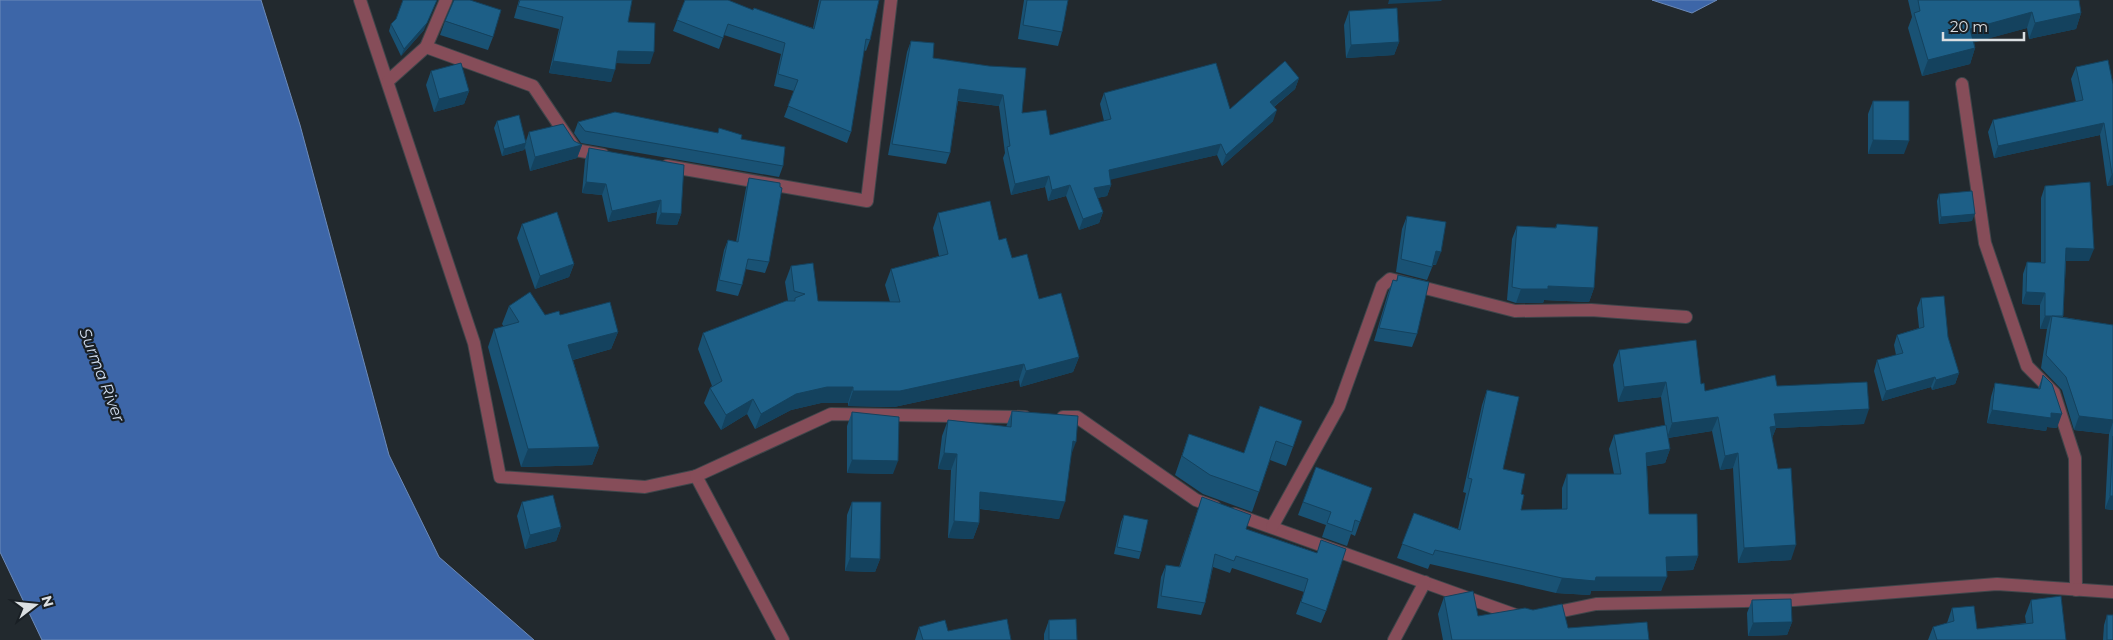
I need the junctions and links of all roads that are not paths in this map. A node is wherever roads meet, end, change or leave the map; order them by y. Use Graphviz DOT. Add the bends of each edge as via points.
graph roads {
  1 [pos="360,0"];
  2 [pos="446,0"];
  3 [pos="891,0"];
  4 [pos="426,48"];
  5 [pos="388,81"];
  6 [pos="1962,84"];
  7 [pos="612,156"];
  8 [pos="656,164"];
  9 [pos="1686,317"];
  10 [pos="696,476"];
  11 [pos="1272,527"];
  12 [pos="1425,582"];
  13 [pos="2076,590"];
  14 [pos="2113,592"];
  15 [pos="783,640"];
  16 [pos="1394,640"];
  1 -- 5 [label="street"];
  2 -- 4 [label="street"];
  3 -- 8 [label="street" via="867,201"];
  4 -- 5 [label="street"];
  4 -- 7 [label="street" via="533,86 576,150"];
  5 -- 10 [label="street" via="474,343 500,477 644,487"];
  6 -- 13 [label="street" via="1985,243 2027,366 2054,393 2076,458"];
  9 -- 11 [label="street" via="1591,310 1515,311 1390,279 1382,286 1340,406"];
  10 -- 11 [label="street" via="831,414 1077,417 1196,500"];
  10 -- 15 [label="street"];
  11 -- 12 [label="street"];
  12 -- 13 [label="street" via="1525,619 1596,604 1794,600 1997,584"];
  12 -- 16 [label="street"];
  13 -- 14 [label="street"];
}
